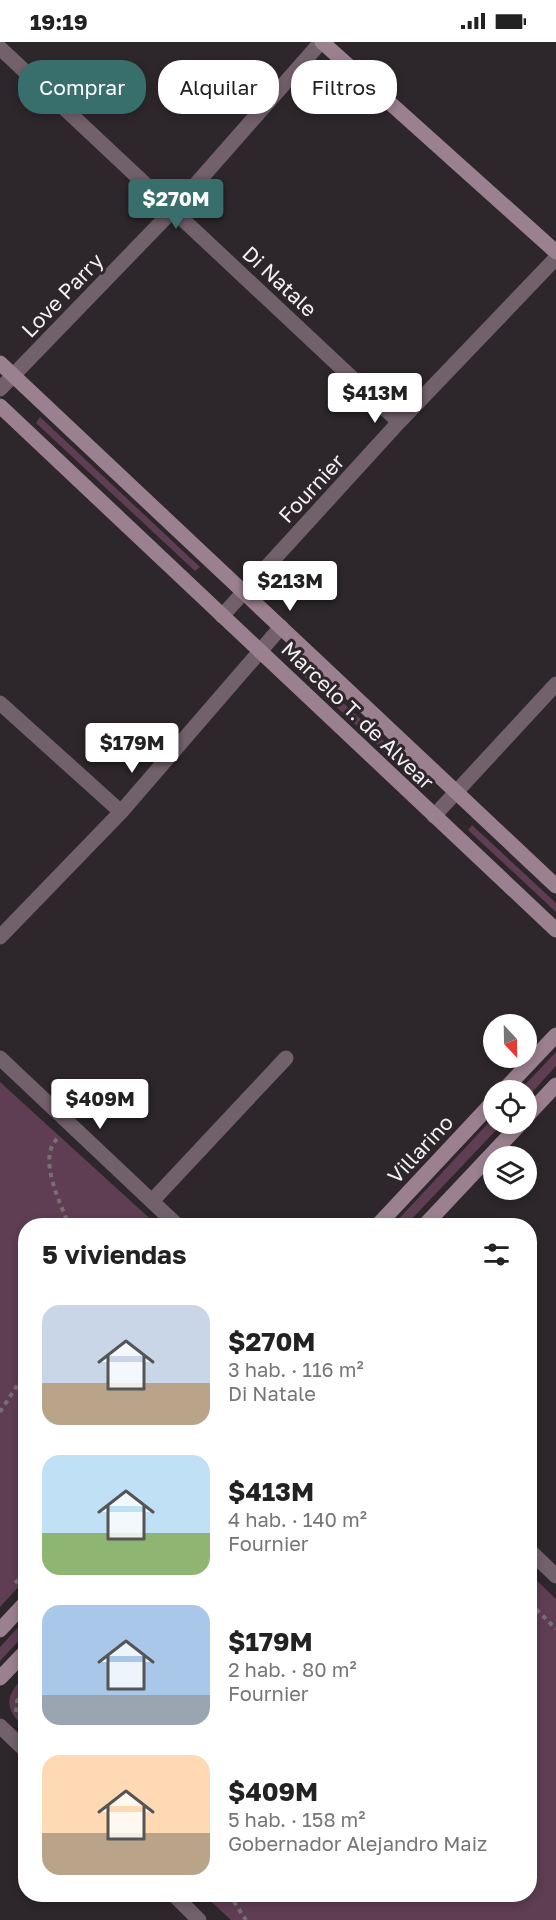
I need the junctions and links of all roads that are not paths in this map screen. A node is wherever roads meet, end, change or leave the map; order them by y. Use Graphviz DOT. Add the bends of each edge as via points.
graph roads {
  1 [pos="322,42"];
  2 [pos="0,48"];
  3 [pos="174,208"];
  4 [pos="556,252"];
  5 [pos="556,258"];
  6 [pos="0,363"];
  7 [pos="13,375"];
  8 [pos="0,389"];
  9 [pos="0,406"];
  10 [pos="399,422"];
  11 [pos="244,592"];
  12 [pos="222,616"];
  13 [pos="281,627"];
  14 [pos="259,650"];
  15 [pos="556,684"];
  16 [pos="0,704"];
  17 [pos="457,792"];
  18 [pos="121,812"];
  19 [pos="434,816"];
  20 [pos="556,886"];
  21 [pos="556,930"];
  22 [pos="0,937"];
  23 [pos="556,1035"];
  24 [pos="286,1058"];
  25 [pos="0,1059"];
  26 [pos="513,1080"];
  27 [pos="556,1086"];
  28 [pos="537,1106"];
  29 [pos="483,1113"];
  30 [pos="511,1134"];
  31 [pos="152,1201"];
  32 [pos="170,1218"];
  33 [pos="384,1218"];
  34 [pos="432,1218"];
  35 [pos="537,1558"];
  36 [pos="556,1576"];
  37 [pos="18,1611"];
  38 [pos="0,1630"];
  39 [pos="18,1659"];
  40 [pos="0,1678"];
  41 [pos="0,1726"];
  42 [pos="18,1743"];
  43 [pos="180,1902"];
  44 [pos="199,1920"];
  1 -- 3 [label="street, Love Parry"];
  1 -- 4 [label="street"];
  2 -- 3 [label="street, Di Natale"];
  3 -- 7 [label="street, Love Parry"];
  3 -- 10 [label="street, Di Natale"];
  5 -- 10 [label="street, Fournier"];
  6 -- 7 [label="street, Marcelo T. de Alvear"];
  7 -- 8 [label="street, Love Parry"];
  7 -- 11 [label="street, Marcelo T. de Alvear"];
  9 -- 12 [label="street, Marcelo T. de Alvear"];
  10 -- 11 [label="street, Fournier"];
  11 -- 12 [label="street, Fournier"];
  11 -- 13 [label="street, Marcelo T. de Alvear"];
  12 -- 14 [label="street, Marcelo T. de Alvear"];
  13 -- 14 [label="street"];
  13 -- 17 [label="street, Marcelo T. de Alvear"];
  14 -- 18 [label="street"];
  14 -- 19 [label="street, Marcelo T. de Alvear"];
  15 -- 17 [label="street"];
  16 -- 18 [label="street"];
  17 -- 19 [label="street"];
  17 -- 20 [label="street, Marcelo T. de Alvear"];
  18 -- 22 [label="street"];
  19 -- 21 [label="street, Marcelo T. de Alvear"];
  23 -- 26 [label="street"];
  24 -- 31 [label="street"];
  25 -- 31 [label="street"];
  27 -- 28 [label="street"];
  29 -- 33 [label="street, Villarino"];
  30 -- 34 [label="street"];
  31 -- 32 [label="street"];
  35 -- 36 [label="street"];
  37 -- 38 [label="street"];
  39 -- 40 [label="street"];
  41 -- 42 [label="street"];
  43 -- 44 [label="street"];
}
